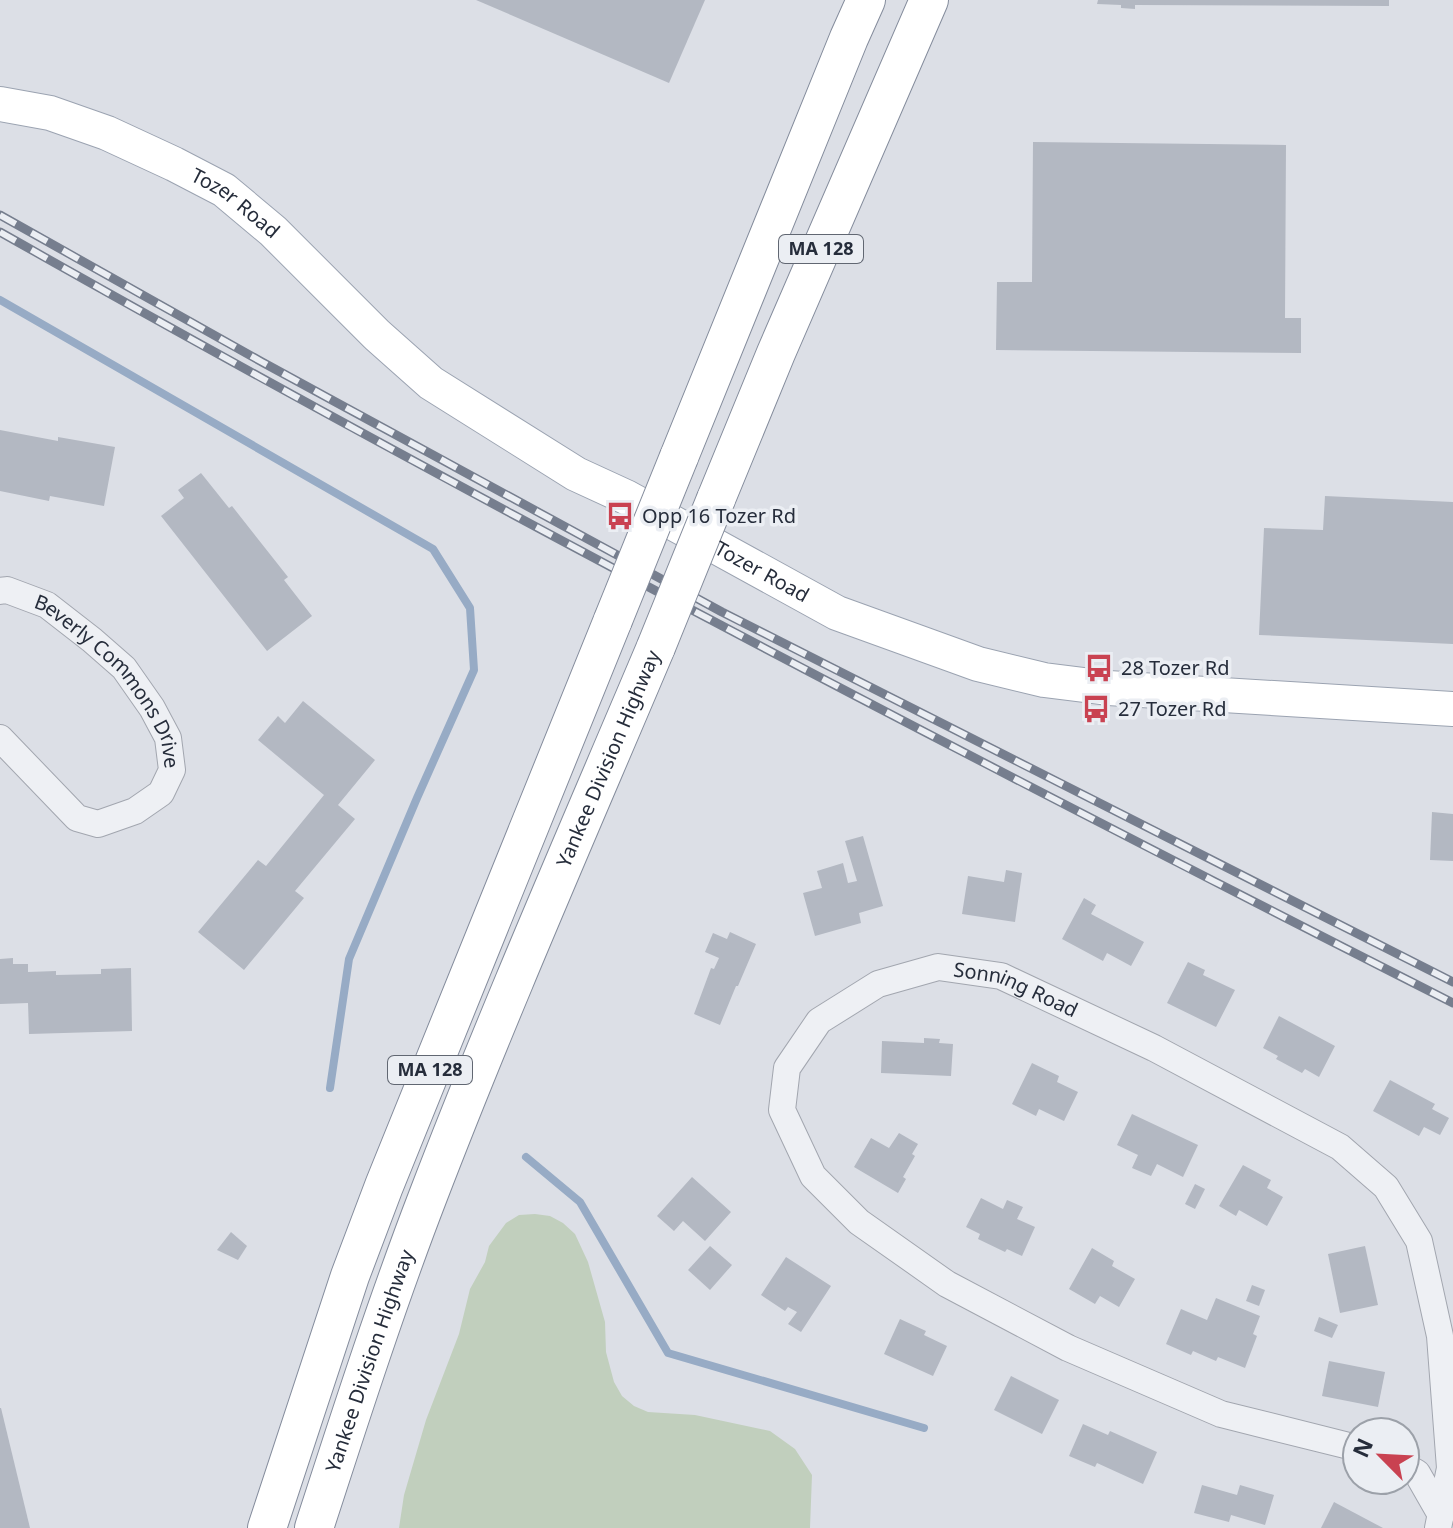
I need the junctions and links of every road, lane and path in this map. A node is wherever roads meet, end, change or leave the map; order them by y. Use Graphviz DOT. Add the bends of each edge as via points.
graph roads {
  1 [pos="839,0"];
  2 [pos="866,0"];
  3 [pos="929,0"];
  4 [pos="0,104"];
  5 [pos="679,457"];
  6 [pos="0,591"];
  7 [pos="1453,709"];
  8 [pos="0,738"];
  9 [pos="1341,1444"];
  10 [pos="1421,1482"];
  11 [pos="1439,1522"];
  12 [pos="267,1528"];
  13 [pos="314,1528"];
  1 -- 5 [label="highway"];
  2 -- 5 [label="highway, MA 128"];
  3 -- 13 [label="highway, Yankee Division Highway / MA 128, bridge" via="461,1111 394,1289"];
  4 -- 7 [label="main road, Tozer Road" via="50,113 107,133 224,190 431,383 576,474 837,613 978,664 1044,680 1124,690"];
  5 -- 12 [label="highway, MA 128, bridge" via="384,1186"];
  6 -- 8 [label="street, Beverly Commons Drive" via="47,605 124,668 168,738 172,770 161,793 135,811 98,824 77,818"];
  9 -- 11 [label="street, Sonning Road" via="1221,1414 1068,1348 947,1284 859,1222 813,1176 782,1110 787,1068 819,1021 878,984 938,967 1001,976 1154,1048 1340,1147 1386,1187 1419,1241 1440,1336 1450,1468"];
  10 -- 11 [label="street, Sonning Road"];
}
